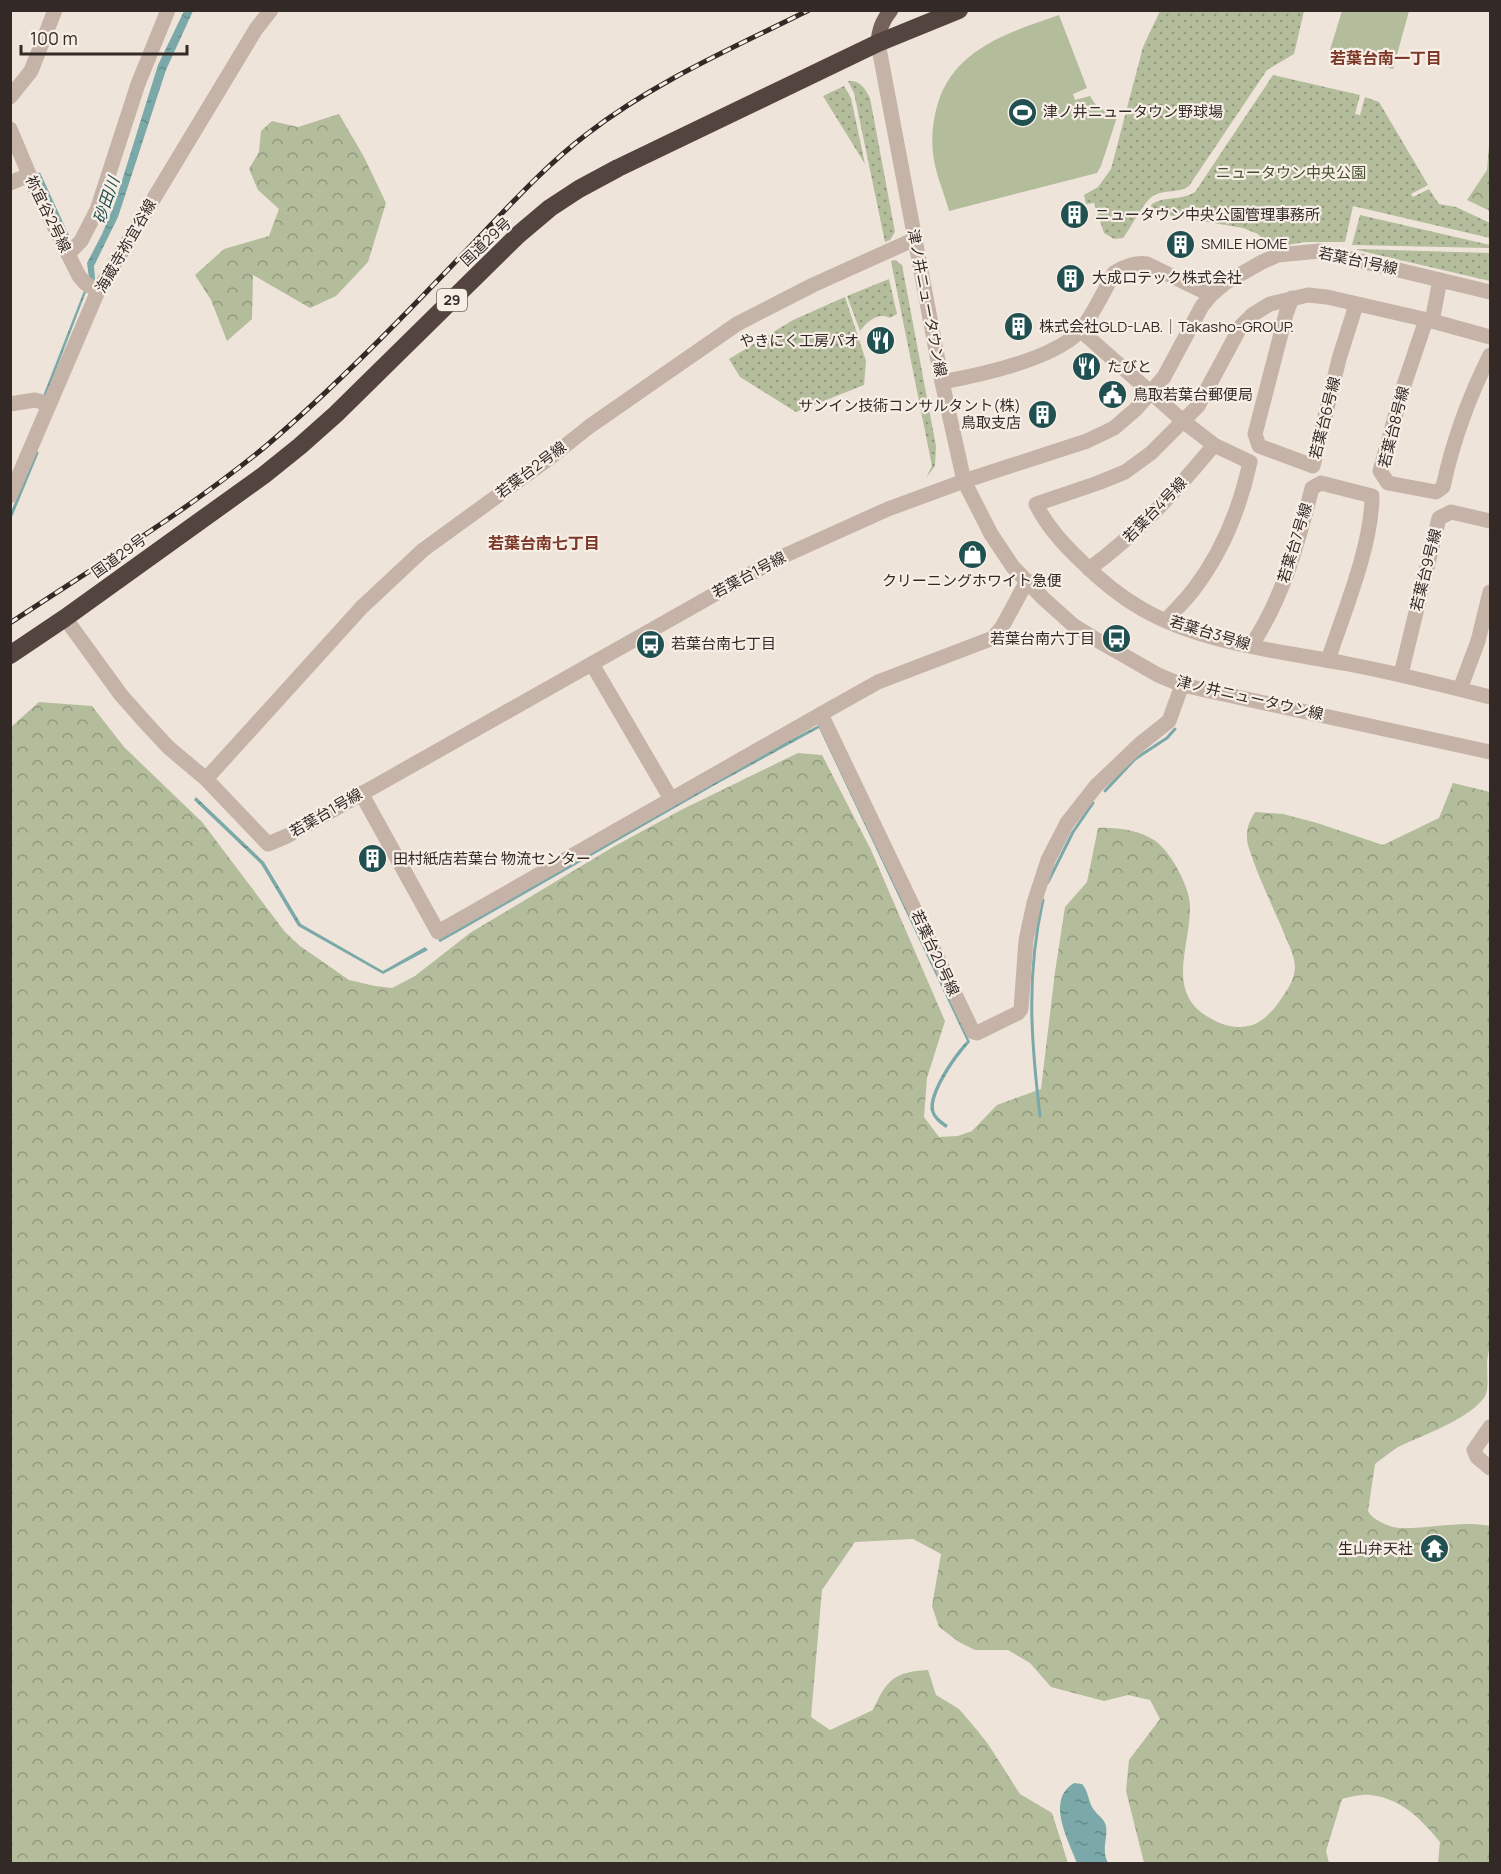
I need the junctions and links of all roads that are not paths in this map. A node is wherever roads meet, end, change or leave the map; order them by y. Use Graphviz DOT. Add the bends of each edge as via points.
graph roads {
  1 [pos="55,10"];
  2 [pos="168,10"];
  3 [pos="271,10"];
  4 [pos="891,10"];
  5 [pos="959,10"];
  6 [pos="878,43"];
  7 [pos="10,97"];
  8 [pos="10,129"];
  9 [pos="29,175"];
  10 [pos="10,183"];
  11 [pos="915,239"];
  12 [pos="68,254"];
  13 [pos="1440,280"];
  14 [pos="98,291"];
  15 [pos="1491,292"];
  16 [pos="1211,295"];
  17 [pos="1292,298"];
  18 [pos="1356,305"];
  19 [pos="1429,320"];
  20 [pos="1080,330"];
  21 [pos="1491,337"];
  22 [pos="1491,355"];
  23 [pos="942,382"];
  24 [pos="1151,393"];
  25 [pos="10,404"];
  26 [pos="49,404"];
  27 [pos="1183,422"];
  28 [pos="1215,445"];
  29 [pos="964,481"];
  30 [pos="10,496"];
  31 [pos="1491,521"];
  32 [pos="1089,569"];
  33 [pos="1027,581"];
  34 [pos="1491,592"];
  35 [pos="65,618"];
  36 [pos="1166,620"];
  37 [pos="1251,645"];
  38 [pos="10,655"];
  39 [pos="1328,660"];
  40 [pos="592,664"];
  41 [pos="1401,674"];
  42 [pos="1182,685"];
  43 [pos="1460,689"];
  44 [pos="1491,696"];
  45 [pos="821,714"];
  46 [pos="1491,752"];
  47 [pos="206,779"];
  48 [pos="361,793"];
  49 [pos="671,800"];
  50 [pos="1491,1427"];
  51 [pos="1491,1468"];
  1 -- 7 [label="street" via="40,54"];
  2 -- 12 [label="street" via="138,84 97,210 81,241"];
  3 -- 14 [label="street, 海蔵寺祢宜谷線" via="256,28"];
  4 -- 6 [label="main road" via="884,18"];
  5 -- 6 [label="highway, 国道29号 / 29"];
  6 -- 11 [label="street, 津ノ井ニュータウン線"];
  6 -- 35 [label="highway, 国道29号 / 29" via="618,168 550,208 300,446"];
  8 -- 9 [label="street, 祢宜谷2号線"];
  9 -- 10 [label="street"];
  9 -- 12 [label="street, 祢宜谷2号線"];
  11 -- 23 [label="street, 津ノ井ニュータウン線"];
  11 -- 47 [label="street, 若葉台2号線" via="737,324 590,426 423,550 362,607"];
  12 -- 14 [label="street, 祢宜谷2号線" via="79,276"];
  13 -- 15 [label="street, 若葉台1号線"];
  13 -- 16 [label="street, 若葉台1号線" via="1309,251 1262,261"];
  13 -- 19 [label="street"];
  14 -- 26 [label="street, 海蔵寺祢宜谷線"];
  16 -- 20 [label="street" via="1141,263 1122,268 1114,273"];
  16 -- 24 [label="street, 若葉台1号線"];
  17 -- 18 [label="street, 若葉台3号線" via="1327,297"];
  17 -- 18 [label="street, 若葉台6号線" via="1255,434 1259,446 1313,466"];
  17 -- 27 [label="street, 若葉台3号線" via="1270,304 1241,326 1198,406"];
  18 -- 19 [label="street, 若葉台3号線"];
  19 -- 21 [label="street, 若葉台3号線"];
  19 -- 22 [label="street, 若葉台8号線" via="1400,398 1380,471 1388,483 1436,492 1443,487 1464,412"];
  20 -- 23 [label="street" via="1068,341 1033,358 977,376"];
  20 -- 24 [label="street"];
  23 -- 29 [label="street, 津ノ井ニュータウン線"];
  24 -- 27 [label="street"];
  24 -- 29 [label="street, 若葉台1号線" via="1114,428 1087,441"];
  25 -- 26 [label="street" via="35,400"];
  26 -- 30 [label="street, 海蔵寺祢宜谷線"];
  27 -- 28 [label="street"];
  27 -- 32 [label="street, 若葉台3号線" via="1125,472 1036,504 1066,547"];
  28 -- 32 [label="street, 若葉台4号線" via="1166,502"];
  28 -- 36 [label="street" via="1250,462 1244,492 1230,529 1212,560 1194,589"];
  29 -- 33 [label="street, 津ノ井ニュータウン線" via="991,534"];
  29 -- 40 [label="street, 若葉台1号線" via="888,508 777,559"];
  31 -- 41 [label="street, 若葉台9号線" via="1451,512 1439,518"];
  32 -- 36 [label="street, 若葉台3号線" via="1142,609"];
  33 -- 42 [label="street, 津ノ井ニュータウン線" via="1073,625"];
  33 -- 45 [label="street" via="993,638 878,682"];
  34 -- 43 [label="street"];
  35 -- 38 [label="highway, 国道29号 / 29"];
  35 -- 47 [label="street, 若葉台1号線" via="121,694 168,747"];
  36 -- 37 [label="street, 若葉台3号線"];
  37 -- 39 [label="street, 若葉台3号線"];
  37 -- 39 [label="street, 若葉台7号線" via="1290,569 1312,488 1321,483 1372,496 1372,513 1357,571"];
  39 -- 41 [label="street, 若葉台3号線"];
  40 -- 48 [label="street, 若葉台1号線"];
  40 -- 49 [label="street"];
  41 -- 43 [label="street, 若葉台3号線"];
  42 -- 45 [label="street, 若葉台20号線" via="1169,722 1096,786 1067,824 1048,860 1034,903 1026,940 1021,1009 978,1033 968,1026"];
  42 -- 46 [label="street, 津ノ井ニュータウン線"];
  43 -- 44 [label="street, 若葉台3号線"];
  45 -- 49 [label="street"];
  47 -- 48 [label="street, 若葉台1号線" via="268,844"];
  48 -- 49 [label="street" via="438,932"];
  50 -- 51 [label="street" via="1474,1450"];
}
